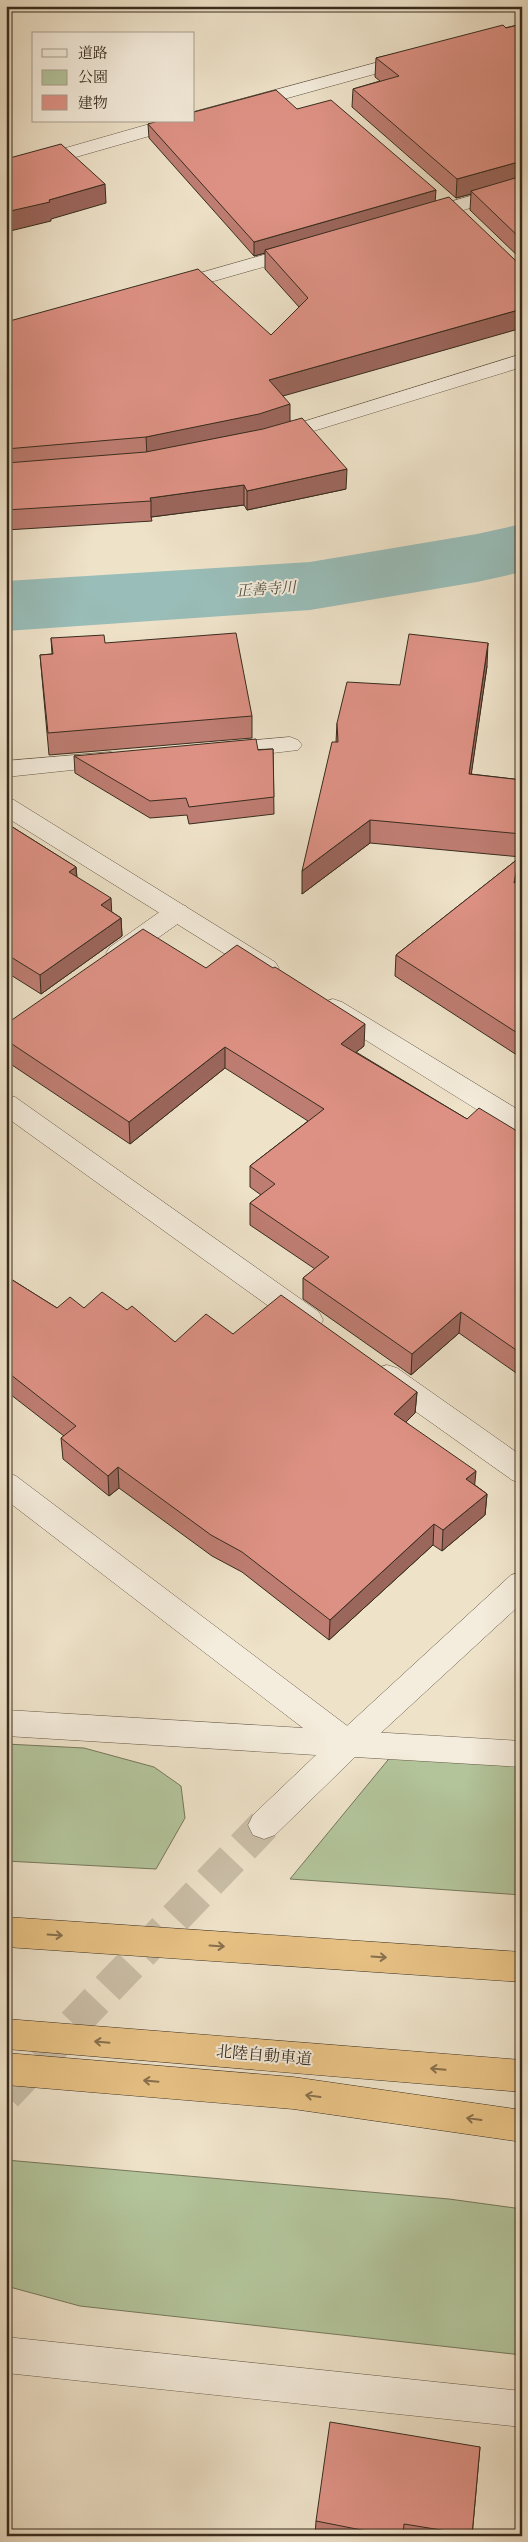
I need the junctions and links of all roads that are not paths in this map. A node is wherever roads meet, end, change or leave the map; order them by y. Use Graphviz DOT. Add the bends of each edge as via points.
graph roads {
  1 [pos="426,54"];
  2 [pos="311,84"];
  3 [pos="326,97"];
  4 [pos="195,118"];
  5 [pos="178,122"];
  6 [pos="6,171"];
  7 [pos="522,187"];
  8 [pos="438,194"];
  9 [pos="460,214"];
  10 [pos="406,220"];
  11 [pos="320,245"];
  12 [pos="158,291"];
  13 [pos="522,360"];
  14 [pos="253,443"];
  15 [pos="290,746"];
  16 [pos="202,753"];
  17 [pos="133,758"];
  18 [pos="6,769"];
  19 [pos="6,806"];
  20 [pos="177,912"];
  21 [pos="104,964"];
  22 [pos="286,980"];
  23 [pos="311,995"];
  24 [pos="6,1104"];
  25 [pos="522,1125"];
  26 [pos="328,1334"];
  27 [pos="369,1363"];
  28 [pos="522,1472"];
  29 [pos="6,1484"];
  30 [pos="522,1584"];
  31 [pos="6,1723"];
  32 [pos="348,1744"];
  33 [pos="522,1754"];
  34 [pos="264,1825"];
  35 [pos="6,1932"];
  36 [pos="522,1967"];
  37 [pos="6,2034"];
  38 [pos="6,2070"];
  39 [pos="522,2076"];
  40 [pos="522,2126"];
  41 [pos="6,2355"];
  42 [pos="522,2409"];
  1 -- 2 [label="street"];
  2 -- 3 [label="street"];
  2 -- 4 [label="street"];
  5 -- 6 [label="street"];
  7 -- 9 [label="street"];
  8 -- 9 [label="street"];
  9 -- 10 [label="street"];
  11 -- 12 [label="street"];
  13 -- 14 [label="street"];
  15 -- 16 [label="street"];
  17 -- 18 [label="street"];
  19 -- 20 [label="street"];
  20 -- 21 [label="street"];
  20 -- 22 [label="street"];
  23 -- 25 [label="street"];
  24 -- 26 [label="street"];
  27 -- 28 [label="street"];
  29 -- 32 [label="street"];
  30 -- 32 [label="street"];
  31 -- 32 [label="street"];
  32 -- 33 [label="street"];
  32 -- 34 [label="street"];
  35 -- 36 [label="highway, one-way"];
  39 -- 37 [label="highway, 北陸自動車道, one-way"];
  40 -- 38 [label="highway, one-way" via="293,2093"];
  41 -- 42 [label="street"];
}
